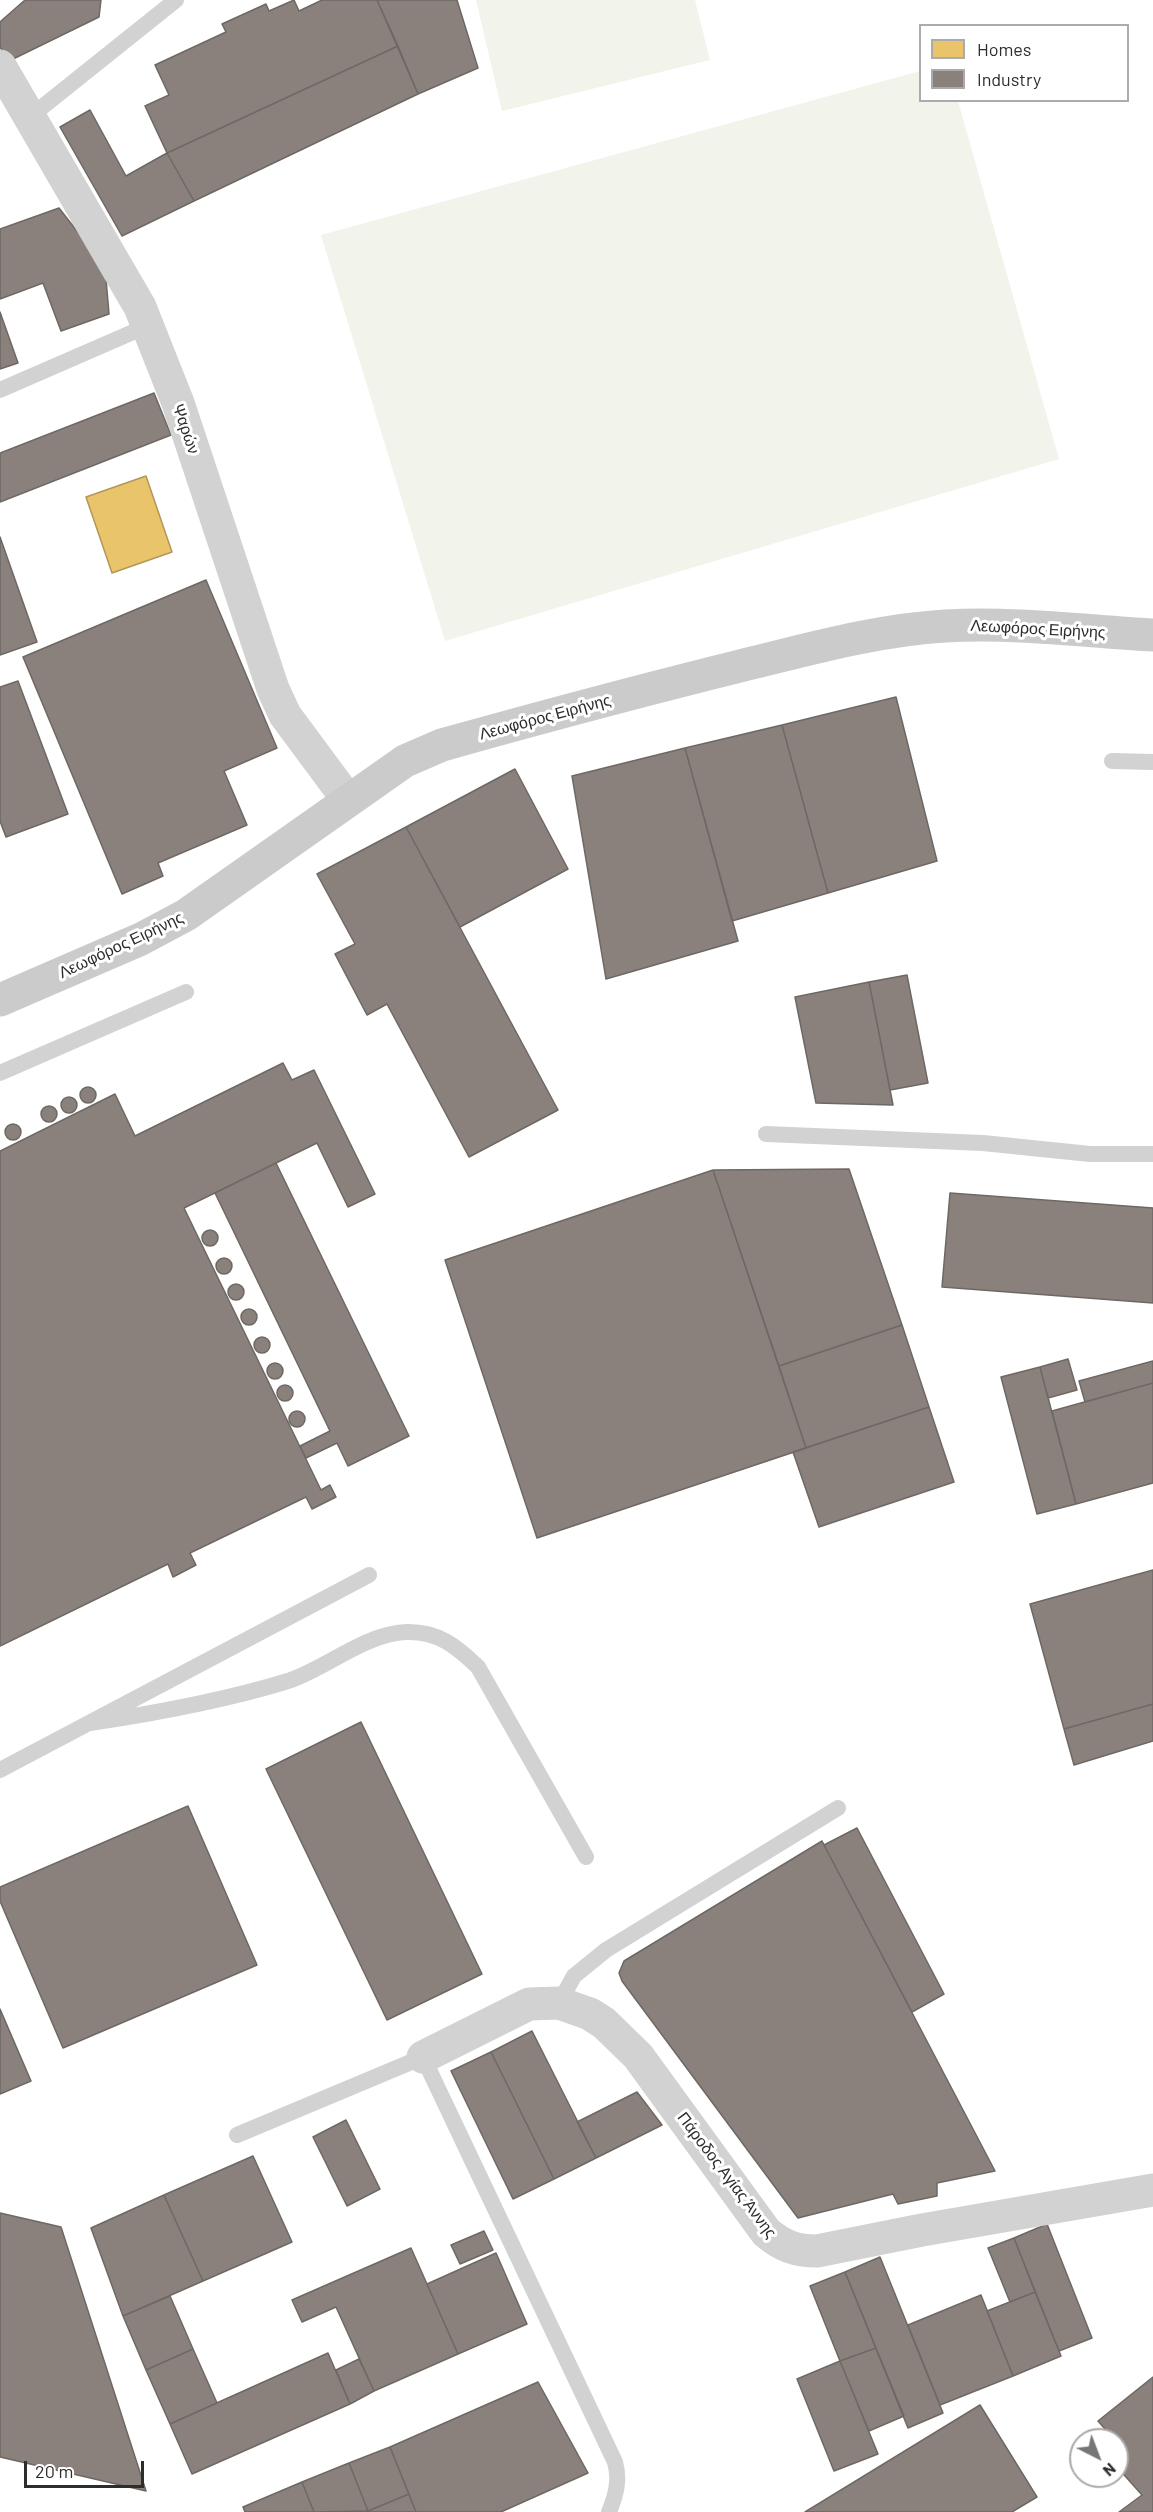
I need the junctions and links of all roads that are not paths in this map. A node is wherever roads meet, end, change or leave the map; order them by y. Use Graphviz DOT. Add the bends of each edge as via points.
graph roads {
  1 [pos="176,0"];
  2 [pos="0,66"];
  3 [pos="17,106"];
  4 [pos="147,326"];
  5 [pos="0,390"];
  6 [pos="1153,635"];
  7 [pos="1112,761"];
  8 [pos="1153,762"];
  9 [pos="348,800"];
  10 [pos="186,992"];
  11 [pos="0,1000"];
  12 [pos="0,1073"];
  13 [pos="766,1134"];
  14 [pos="1153,1154"];
  15 [pos="369,1575"];
  16 [pos="90,1723"];
  17 [pos="0,1770"];
  18 [pos="838,1808"];
  19 [pos="586,1857"];
  20 [pos="559,2003"];
  21 [pos="423,2057"];
  22 [pos="237,2135"];
  23 [pos="1153,2190"];
  24 [pos="609,2512"];
  1 -- 3 [label="lane"];
  2 -- 3 [label="street, Ψαρών"];
  3 -- 4 [label="street, Ψαρών" via="117,264"];
  4 -- 5 [label="lane"];
  4 -- 9 [label="street, Ψαρών" via="182,414 273,689 285,715"];
  6 -- 9 [label="street, Λεωφόρος Ειρήνης" via="998,624 942,626 814,648 442,746 405,761"];
  7 -- 8 [label="lane"];
  9 -- 11 [label="street, Λεωφόρος Ειρήνης" via="186,915 141,939"];
  10 -- 12 [label="lane"];
  13 -- 14 [label="lane" via="983,1143 1090,1154"];
  15 -- 16 [label="lane"];
  16 -- 17 [label="lane"];
  16 -- 19 [label="lane" via="180,1710 290,1680 380,1638 405,1632 433,1634 455,1645 478,1667"];
  18 -- 20 [label="lane" via="606,1950 574,1976"];
  20 -- 21 [label="street, Πάροδος Αγίας Άννης" via="529,2004"];
  20 -- 23 [label="street, Πάροδος Αγίας Άννης" via="574,2006 604,2023 638,2056 766,2232 789,2248 817,2251"];
  21 -- 22 [label="lane"];
  21 -- 24 [label="lane" via="615,2462 617,2486"];
}
